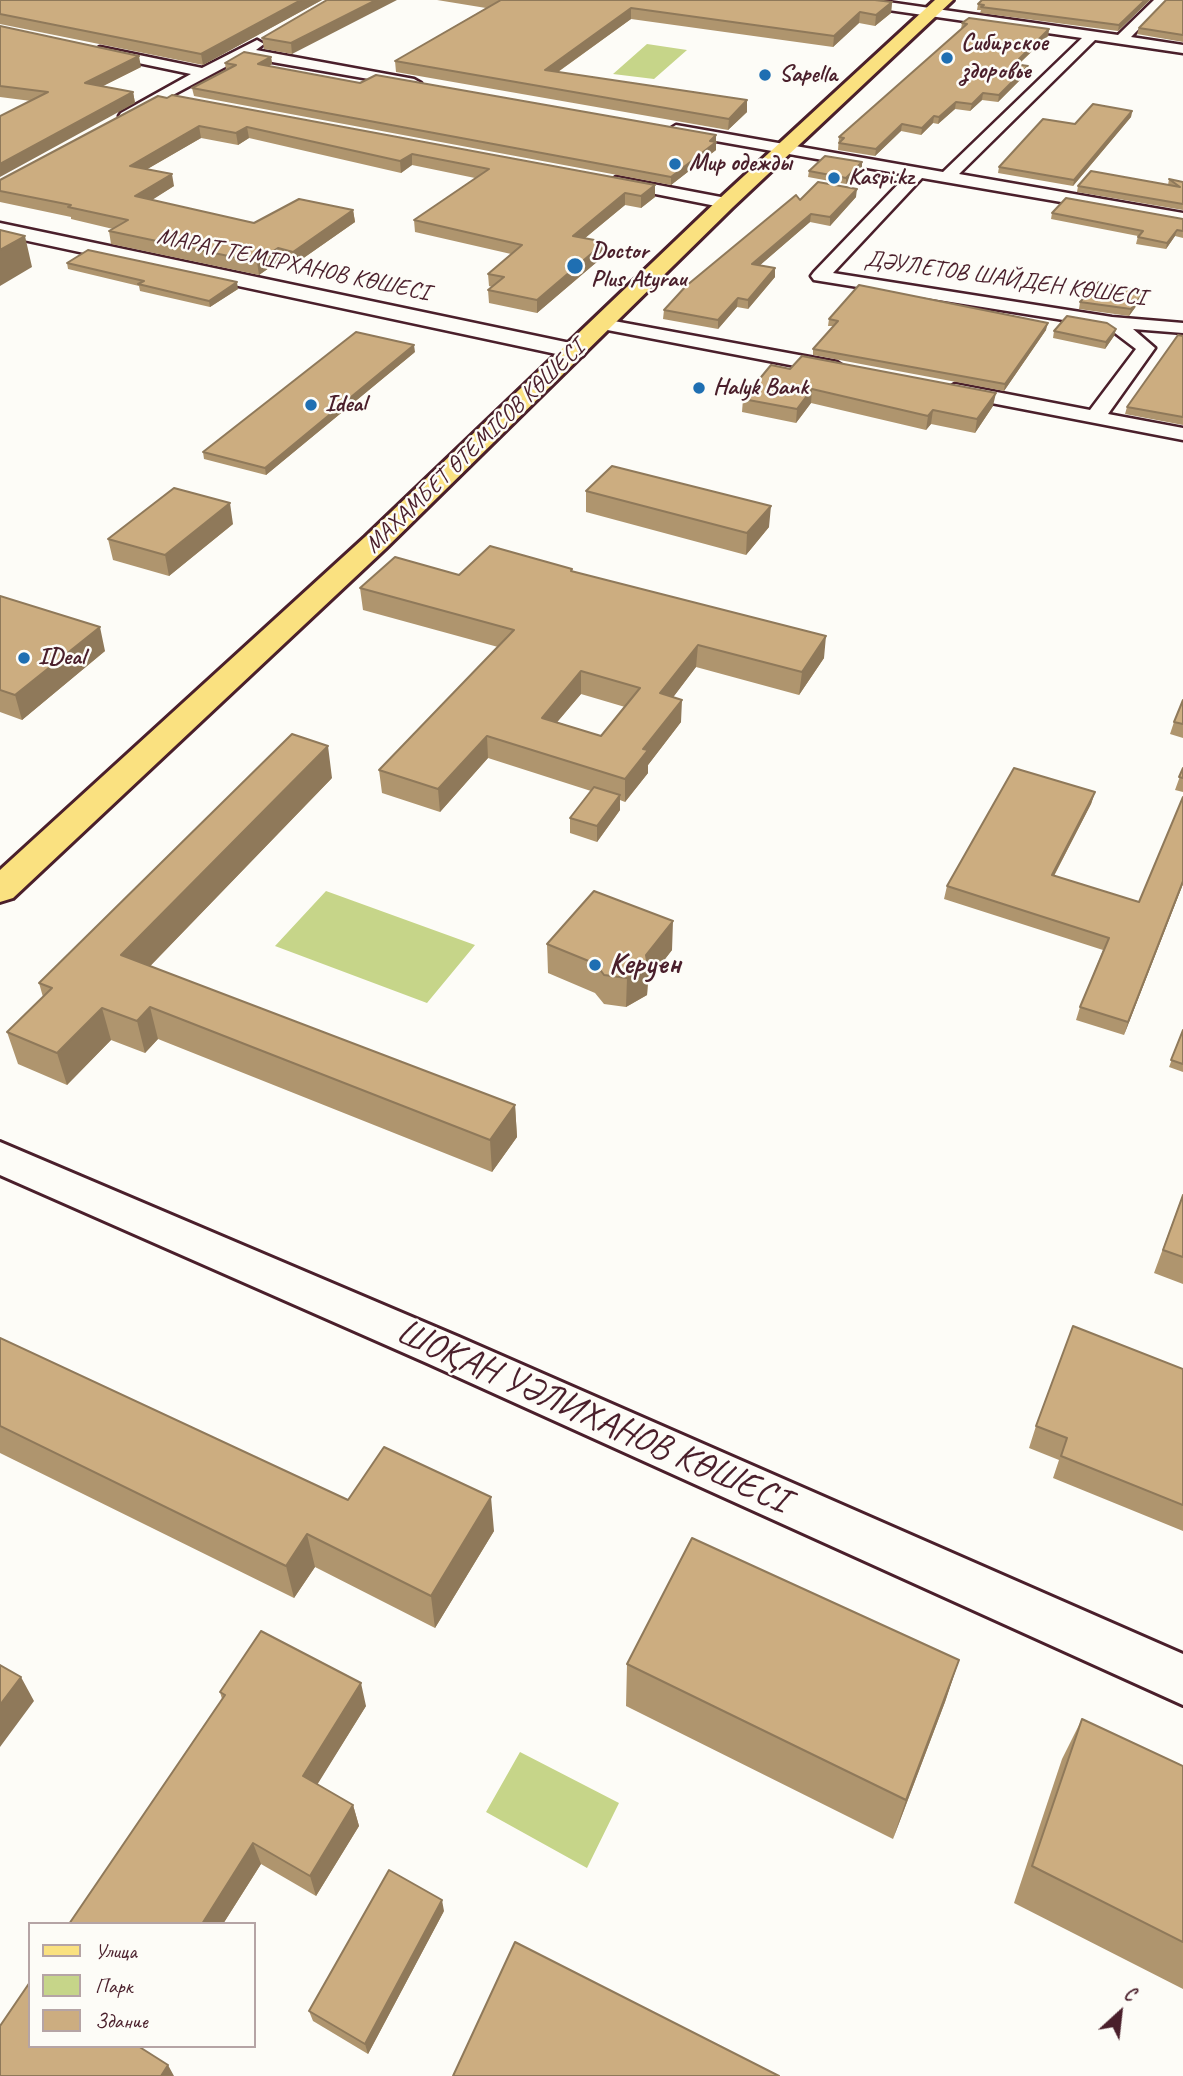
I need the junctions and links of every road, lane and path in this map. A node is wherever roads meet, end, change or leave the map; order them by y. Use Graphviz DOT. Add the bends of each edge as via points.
graph roads {
  1 [pos="848,0"];
  2 [pos="1161,0"];
  3 [pos="938,6"];
  4 [pos="1092,36"];
  5 [pos="265,39"];
  6 [pos="1121,40"];
  7 [pos="82,47"];
  8 [pos="1183,49"];
  9 [pos="242,52"];
  10 [pos="204,73"];
  11 [pos="427,85"];
  12 [pos="162,97"];
  13 [pos="189,102"];
  14 [pos="115,122"];
  15 [pos="655,127"];
  16 [pos="784,150"];
  17 [pos="918,173"];
  18 [pos="946,178"];
  19 [pos="598,179"];
  20 [pos="726,203"];
  21 [pos="1183,218"];
  22 [pos="0,229"];
  23 [pos="1112,322"];
  24 [pos="603,324"];
  25 [pos="1183,328"];
  26 [pos="575,351"];
  27 [pos="855,371"];
  28 [pos="935,386"];
  29 [pos="1096,417"];
  30 [pos="1183,434"];
  31 [pos="0,890"];
  32 [pos="0,1158"];
  33 [pos="1183,1680"];
  1 -- 3 [label="street"];
  2 -- 6 [label="street"];
  3 -- 4 [label="street"];
  3 -- 16 [label="main road, МАХАМБЕТ ӨТЕМІСОВ КӨШЕСІ"];
  4 -- 6 [label="street"];
  4 -- 18 [label="street"];
  5 -- 9 [label="street"];
  6 -- 8 [label="street"];
  7 -- 10 [label="street"];
  9 -- 10 [label="street"];
  9 -- 11 [label="street"];
  10 -- 12 [label="street"];
  12 -- 13 [label="street"];
  12 -- 14 [label="street"];
  15 -- 16 [label="street"];
  16 -- 17 [label="street"];
  16 -- 20 [label="main road, МАХАМБЕТ ӨТЕМІСОВ КӨШЕСІ"];
  17 -- 18 [label="street"];
  17 -- 23 [label="street, ДӘУЛЕТОВ ШАЙДЕН КӨШЕСІ" via="820,276"];
  18 -- 21 [label="street"];
  19 -- 20 [label="street"];
  20 -- 24 [label="main road, МАХАМБЕТ ӨТЕМІСОВ КӨШЕСІ"];
  22 -- 26 [label="street, МАРАТ ТЕМІРХАНОВ КӨШЕСІ"];
  23 -- 25 [label="street, ДӘУЛЕТОВ ШАЙДЕН КӨШЕСІ"];
  23 -- 29 [label="street" via="1146,348"];
  24 -- 26 [label="main road, МАХАМБЕТ ӨТЕМІСОВ КӨШЕСІ"];
  24 -- 27 [label="street"];
  26 -- 31 [label="main road, МАХАМБЕТ ӨТЕМІСОВ КӨШЕСІ"];
  28 -- 29 [label="street"];
  29 -- 30 [label="street"];
  32 -- 33 [label="main road, ШОҚАН УӘЛИХАНОВ КӨШЕСІ"];
}
